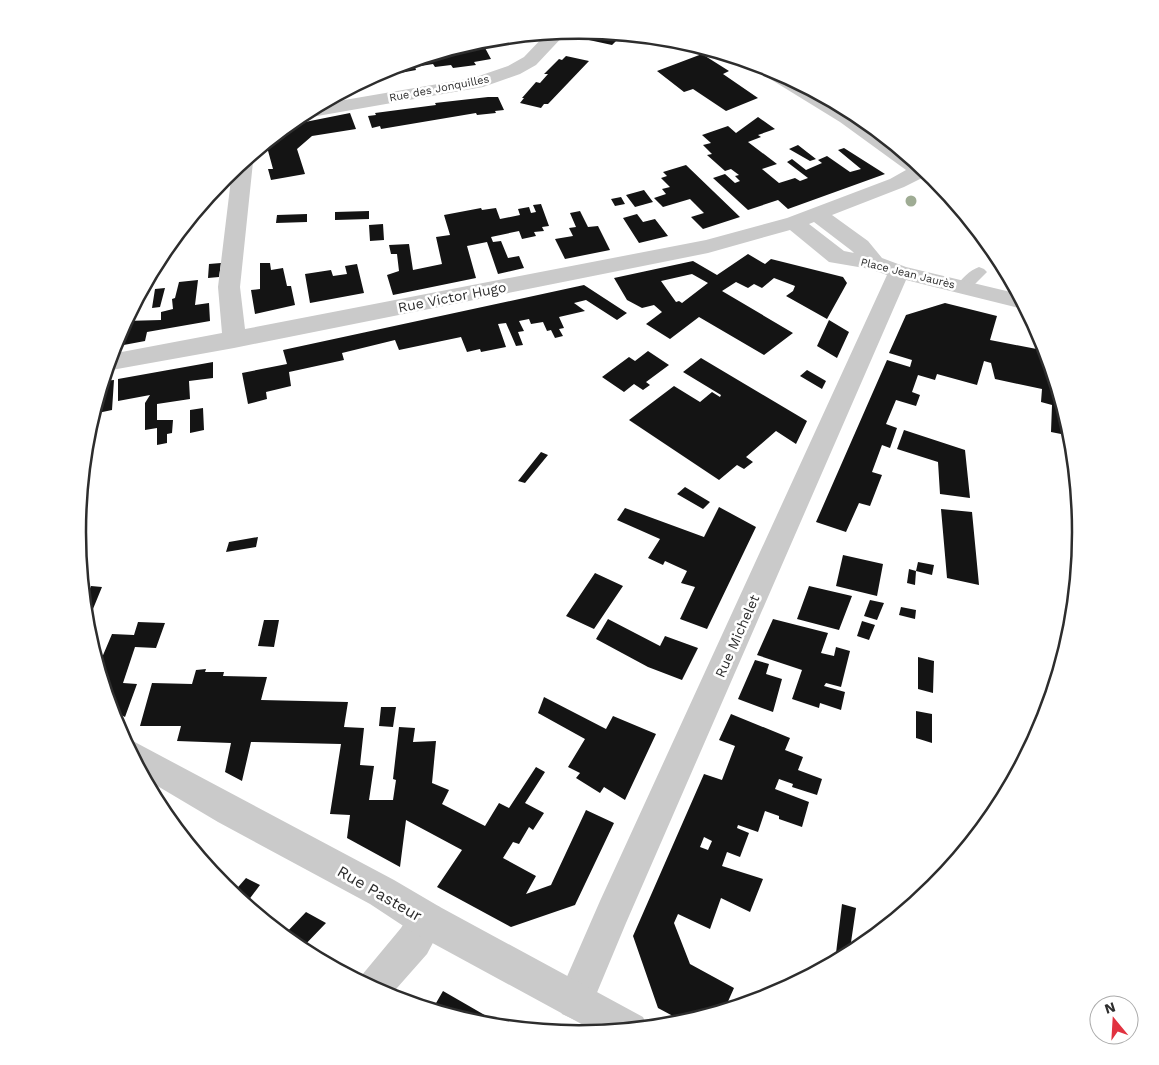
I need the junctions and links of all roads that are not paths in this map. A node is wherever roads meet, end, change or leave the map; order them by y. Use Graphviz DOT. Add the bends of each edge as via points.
graph roads {
  1 [pos="549,40"];
  2 [pos="327,108"];
  3 [pos="242,172"];
  4 [pos="917,172"];
  5 [pos="816,213"];
  6 [pos="794,222"];
  7 [pos="887,267"];
  8 [pos="1013,298"];
  9 [pos="234,340"];
  10 [pos="116,362"];
  11 [pos="142,760"];
  12 [pos="427,920"];
  13 [pos="378,983"];
  14 [pos="574,1001"];
  15 [pos="619,1024"];
  1 -- 2 [label="street, Rue des Jonquilles" via="530,60 514,70 477,83"];
  3 -- 9 [label="street" via="229,287"];
  4 -- 5 [label="street"];
  5 -- 6 [label="street"];
  5 -- 7 [label="street"];
  6 -- 7 [label="street, Place Jean Jaurès" via="837,258"];
  6 -- 9 [label="street, Rue Victor Hugo" via="708,246"];
  7 -- 8 [label="street, Place Jean Jaurès" via="972,279"];
  7 -- 14 [label="street, Rue Michelet" via="891,287 883,311"];
  9 -- 10 [label="street, Rue Victor Hugo"];
  11 -- 12 [label="street, Rue Pasteur"];
  12 -- 13 [label="street" via="414,941"];
  12 -- 14 [label="street, Rue Pasteur"];
  14 -- 15 [label="street, Rue Pasteur"];
}
